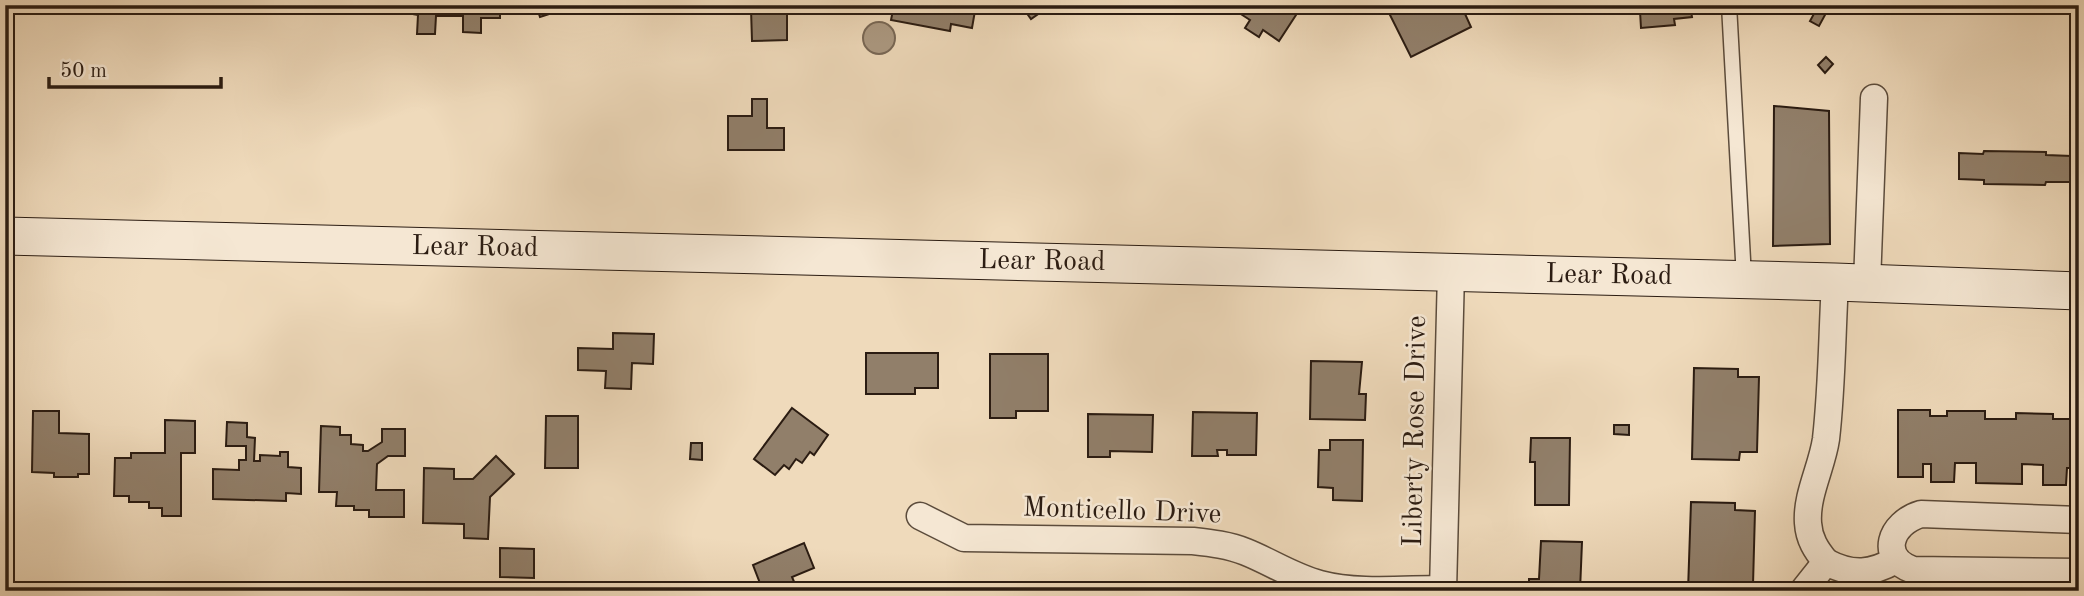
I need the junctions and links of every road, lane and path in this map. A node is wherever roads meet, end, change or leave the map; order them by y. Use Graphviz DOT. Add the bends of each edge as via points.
graph roads {
  1 [pos="1729,5"];
  2 [pos="1874,98"];
  3 [pos="5,236"];
  4 [pos="1451,272"];
  5 [pos="1744,279"];
  6 [pos="1851,282"];
  7 [pos="2079,291"];
  8 [pos="920,516"];
  9 [pos="2079,520"];
  10 [pos="1896,560"];
  11 [pos="1826,562"];
  12 [pos="2079,572"];
  13 [pos="1443,590"];
  14 [pos="1803,591"];
  1 -- 5 [label="lane"];
  2 -- 6 [label="street"];
  3 -- 4 [label="street, Lear Road"];
  4 -- 5 [label="street, Lear Road"];
  4 -- 13 [label="street, Liberty Rose Drive"];
  5 -- 6 [label="street, Lear Road"];
  6 -- 7 [label="street, Lear Road"];
  6 -- 11 [label="street" via="1809,510 1810,535"];
  8 -- 13 [label="street, Monticello Drive" via="964,538 1207,542 1247,552 1322,585"];
  9 -- 10 [label="street" via="1921,514 1897,527 1893,538"];
  10 -- 11 [label="street" via="1863,572"];
  10 -- 12 [label="street" via="1913,570"];
  11 -- 14 [label="street"];
}
